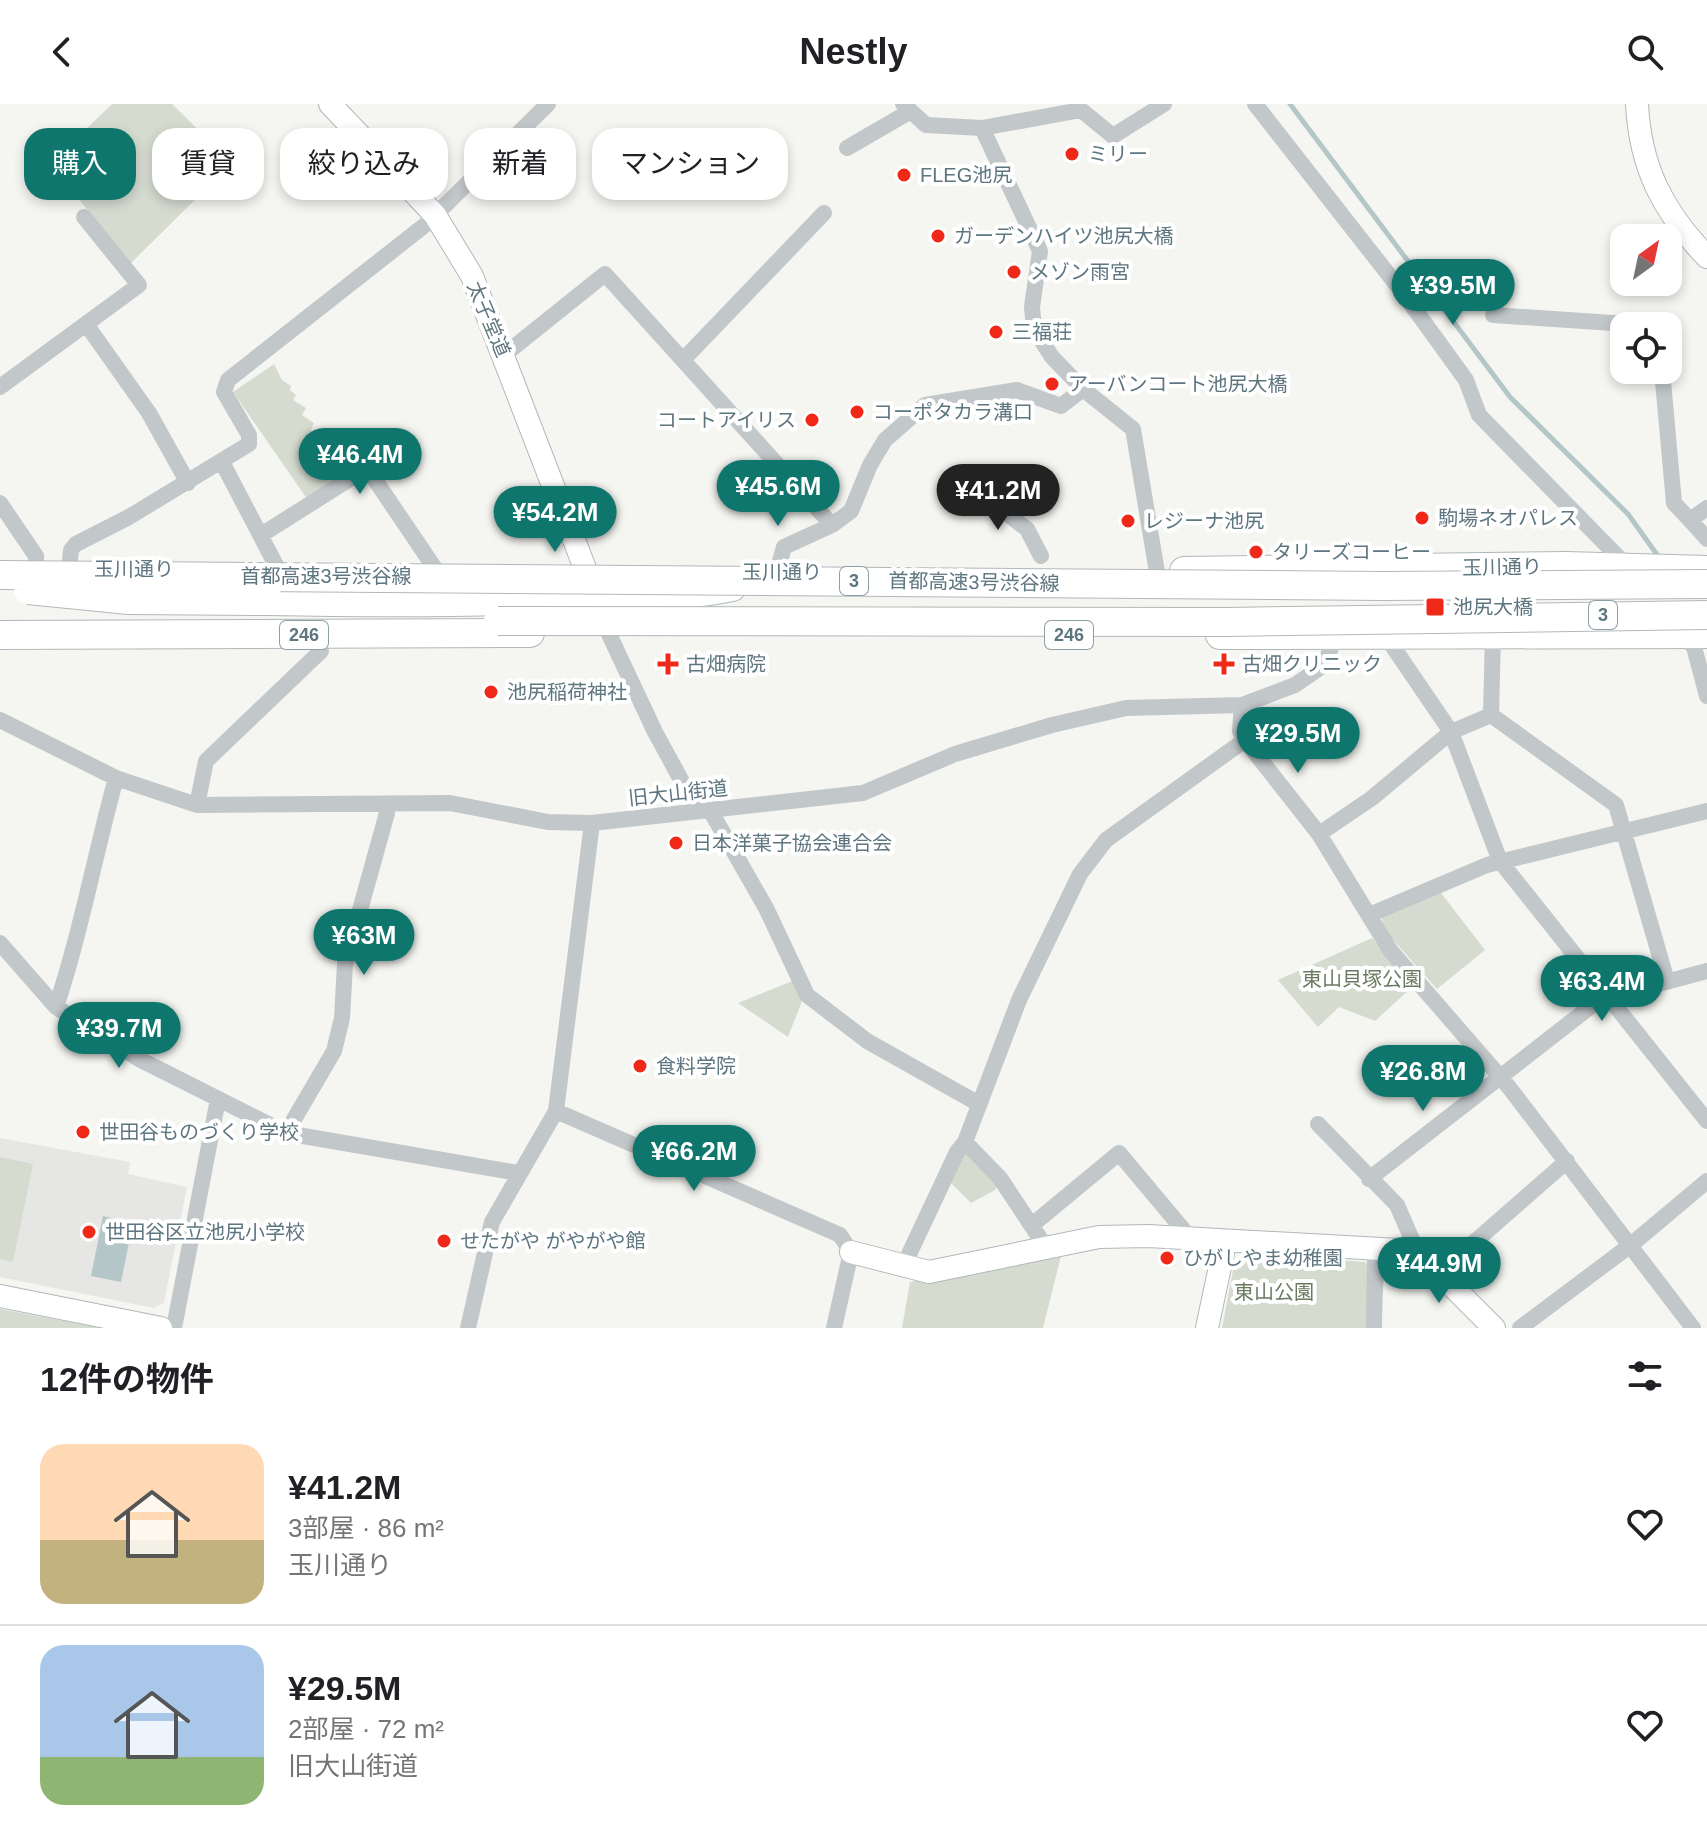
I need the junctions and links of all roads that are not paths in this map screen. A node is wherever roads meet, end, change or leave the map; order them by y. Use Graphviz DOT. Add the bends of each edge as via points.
graph roads {
  1 [pos="330,104"];
  2 [pos="548,104"];
  3 [pos="1164,104"];
  4 [pos="1255,104"];
  5 [pos="1637,104"];
  6 [pos="906,108"];
  7 [pos="982,128"];
  8 [pos="847,148"];
  9 [pos="824,213"];
  10 [pos="435,215"];
  11 [pos="84,217"];
  12 [pos="1707,257"];
  13 [pos="1493,315"];
  14 [pos="1610,323"];
  15 [pos="86,324"];
  16 [pos="504,355"];
  17 [pos="683,360"];
  18 [pos="1663,384"];
  19 [pos="0,387"];
  20 [pos="1083,389"];
  21 [pos="222,462"];
  22 [pos="188,483"];
  23 [pos="976,490"];
  24 [pos="0,503"];
  25 [pos="1707,508"];
  26 [pos="1690,520"];
  27 [pos="832,525"];
  28 [pos="261,535"];
  29 [pos="1707,539"];
  30 [pos="1041,556"];
  31 [pos="1627,566"];
  32 [pos="36,569"];
  33 [pos="69,569"];
  34 [pos="278,569"];
  35 [pos="436,570"];
  36 [pos="1707,570"];
  37 [pos="586,571"];
  38 [pos="0,572"];
  39 [pos="777,572"];
  40 [pos="811,572"];
  41 [pos="1157,572"];
  42 [pos="1707,584"];
  43 [pos="0,586"];
  44 [pos="1383,586"];
  45 [pos="0,620"];
  46 [pos="498,621"];
  47 [pos="1701,625"];
  48 [pos="1496,626"];
  49 [pos="608,632"];
  50 [pos="1531,632"];
  51 [pos="0,635"];
  52 [pos="1385,635"];
  53 [pos="1336,636"];
  54 [pos="321,651"];
  55 [pos="1707,696"];
  56 [pos="1242,705"];
  57 [pos="1491,715"];
  58 [pos="0,720"];
  59 [pos="1451,732"];
  60 [pos="1245,740"];
  61 [pos="116,778"];
  62 [pos="197,805"];
  63 [pos="386,805"];
  64 [pos="704,811"];
  65 [pos="1707,811"];
  66 [pos="592,823"];
  67 [pos="1624,831"];
  68 [pos="1319,834"];
  69 [pos="1500,861"];
  70 [pos="1369,915"];
  71 [pos="0,943"];
  72 [pos="1707,971"];
  73 [pos="1667,981"];
  74 [pos="1608,998"];
  75 [pos="56,1007"];
  76 [pos="1501,1078"];
  77 [pos="218,1099"];
  78 [pos="979,1104"];
  79 [pos="556,1111"];
  80 [pos="1707,1121"];
  81 [pos="1318,1124"];
  82 [pos="286,1133"];
  83 [pos="965,1142"];
  84 [pos="1567,1161"];
  85 [pos="518,1173"];
  86 [pos="1369,1179"];
  87 [pos="1707,1181"];
  88 [pos="1032,1225"];
  89 [pos="1191,1239"];
  90 [pos="1225,1243"];
  91 [pos="1632,1244"];
  92 [pos="1045,1246"];
  93 [pos="1375,1250"];
  94 [pos="1417,1251"];
  95 [pos="851,1252"];
  96 [pos="903,1267"];
  97 [pos="1439,1273"];
  98 [pos="0,1296"];
  99 [pos="161,1328"];
  100 [pos="174,1328"];
  101 [pos="468,1328"];
  102 [pos="834,1328"];
  103 [pos="1207,1328"];
  104 [pos="1374,1328"];
  105 [pos="1494,1328"];
  106 [pos="1520,1328"];
  107 [pos="1693,1328"];
  1 -- 10 [label="street, 太子堂道"];
  2 -- 10 [label="street"];
  3 -- 7 [label="street" via="1113,136 1081,110"];
  4 -- 31 [label="street" via="1457,367 1479,415"];
  5 -- 12 [label="street" via="1653,187"];
  6 -- 7 [label="street" via="926,125"];
  6 -- 8 [label="street"];
  7 -- 20 [label="street" via="1040,251 1034,329"];
  9 -- 17 [label="street"];
  10 -- 16 [label="street, 太子堂道" via="472,276"];
  10 -- 21 [label="street" via="228,380 224,392 251,439"];
  11 -- 15 [label="street" via="139,285"];
  13 -- 14 [label="street"];
  15 -- 19 [label="street"];
  15 -- 22 [label="street" via="149,413"];
  16 -- 17 [label="street" via="605,274"];
  16 -- 37 [label="street, 太子堂道"];
  17 -- 27 [label="street"];
  18 -- 26 [label="street" via="1674,503"];
  20 -- 27 [label="street" via="1061,406 1017,390 925,405 885,440 851,511"];
  20 -- 41 [label="street" via="1133,429"];
  21 -- 22 [label="street"];
  21 -- 28 [label="street"];
  22 -- 33 [label="street" via="76,544"];
  23 -- 30 [label="street" via="1027,529"];
  24 -- 32 [label="street" via="36,556"];
  25 -- 26 [label="street"];
  26 -- 29 [label="street"];
  27 -- 39 [label="street" via="784,547"];
  28 -- 34 [label="street"];
  28 -- 35 [label="street" via="367,468"];
  31 -- 36 [label="highway, 玉川通り"];
  31 -- 41 [label="highway, 玉川通り"];
  32 -- 33 [label="highway, 玉川通り"];
  32 -- 38 [label="highway, 玉川通り"];
  33 -- 34 [label="highway, 玉川通り"];
  34 -- 35 [label="highway, 玉川通り"];
  35 -- 37 [label="highway, 玉川通り"];
  37 -- 39 [label="highway, 玉川通り"];
  38 -- 44 [label="highway, 首都高速3号渋谷線 / 3, bridge"];
  39 -- 40 [label="highway, 玉川通り"];
  40 -- 41 [label="highway, 玉川通り"];
  40 -- 43 [label="highway, bridge" via="692,595 416,603 129,600"];
  42 -- 44 [label="highway, 首都高速3号渋谷線 / 3, bridge"];
  44 -- 47 [label="highway, bridge" via="1656,598"];
  45 -- 46 [label="highway, 首都高速3号渋谷線 / 3"];
  46 -- 48 [label="highway, 首都高速3号渋谷線 / 3, bridge"];
  46 -- 50 [label="highway, bridge" via="734,607 1331,606 1403,610"];
  47 -- 48 [label="highway, 首都高速3号渋谷線 / 3, bridge"];
  47 -- 50 [label="highway, 246"];
  47 -- 55 [label="street" via="1694,647"];
  48 -- 50 [label="highway, 246"];
  48 -- 52 [label="highway, 246"];
  48 -- 57 [label="street"];
  49 -- 51 [label="highway, 246"];
  49 -- 53 [label="highway, 246"];
  49 -- 64 [label="street" via="655,732"];
  52 -- 53 [label="highway, 246"];
  52 -- 59 [label="street"];
  53 -- 56 [label="street, 旧大山街道" via="1324,665 1295,685"];
  54 -- 62 [label="street" via="206,761"];
  56 -- 60 [label="street" via="1240,731"];
  56 -- 64 [label="street, 旧大山街道" via="1126,708 955,754 863,793"];
  57 -- 59 [label="street"];
  57 -- 67 [label="street" via="1616,805"];
  58 -- 61 [label="street, 旧大山街道"];
  59 -- 68 [label="street"];
  59 -- 69 [label="street"];
  60 -- 68 [label="street"];
  60 -- 78 [label="street" via="1106,840 1080,874 1019,1000"];
  61 -- 62 [label="street, 旧大山街道"];
  61 -- 75 [label="street"];
  62 -- 63 [label="street, 旧大山街道"];
  63 -- 66 [label="street, 旧大山街道" via="450,803 548,822"];
  63 -- 82 [label="street" via="345,964 334,1051"];
  64 -- 66 [label="street, 旧大山街道"];
  64 -- 78 [label="street" via="766,908 807,995 867,1041"];
  65 -- 67 [label="street"];
  66 -- 79 [label="street"];
  67 -- 69 [label="street"];
  67 -- 73 [label="street"];
  68 -- 70 [label="street"];
  69 -- 70 [label="street"];
  69 -- 74 [label="street"];
  70 -- 76 [label="street" via="1390,950"];
  71 -- 75 [label="street"];
  72 -- 73 [label="street"];
  73 -- 74 [label="street"];
  74 -- 76 [label="street"];
  74 -- 80 [label="street"];
  75 -- 77 [label="street" via="139,1059"];
  76 -- 84 [label="street"];
  76 -- 86 [label="street"];
  77 -- 82 [label="street"];
  77 -- 100 [label="street"];
  78 -- 83 [label="street"];
  79 -- 85 [label="street"];
  79 -- 95 [label="street" via="840,1235"];
  81 -- 86 [label="street"];
  82 -- 85 [label="street"];
  83 -- 88 [label="street" via="1000,1178"];
  83 -- 96 [label="street"];
  84 -- 91 [label="street"];
  84 -- 97 [label="street"];
  85 -- 101 [label="street" via="492,1222"];
  86 -- 94 [label="street" via="1397,1205"];
  87 -- 91 [label="street"];
  88 -- 89 [label="street" via="1119,1153"];
  88 -- 92 [label="street"];
  89 -- 90 [label="street"];
  89 -- 92 [label="street" via="1099,1237"];
  90 -- 93 [label="street"];
  90 -- 103 [label="street"];
  91 -- 106 [label="street"];
  91 -- 107 [label="street"];
  92 -- 96 [label="street" via="929,1272"];
  93 -- 94 [label="street"];
  93 -- 104 [label="street"];
  94 -- 97 [label="street"];
  95 -- 96 [label="street"];
  95 -- 102 [label="street"];
  97 -- 105 [label="street"];
  98 -- 99 [label="street"];
}
